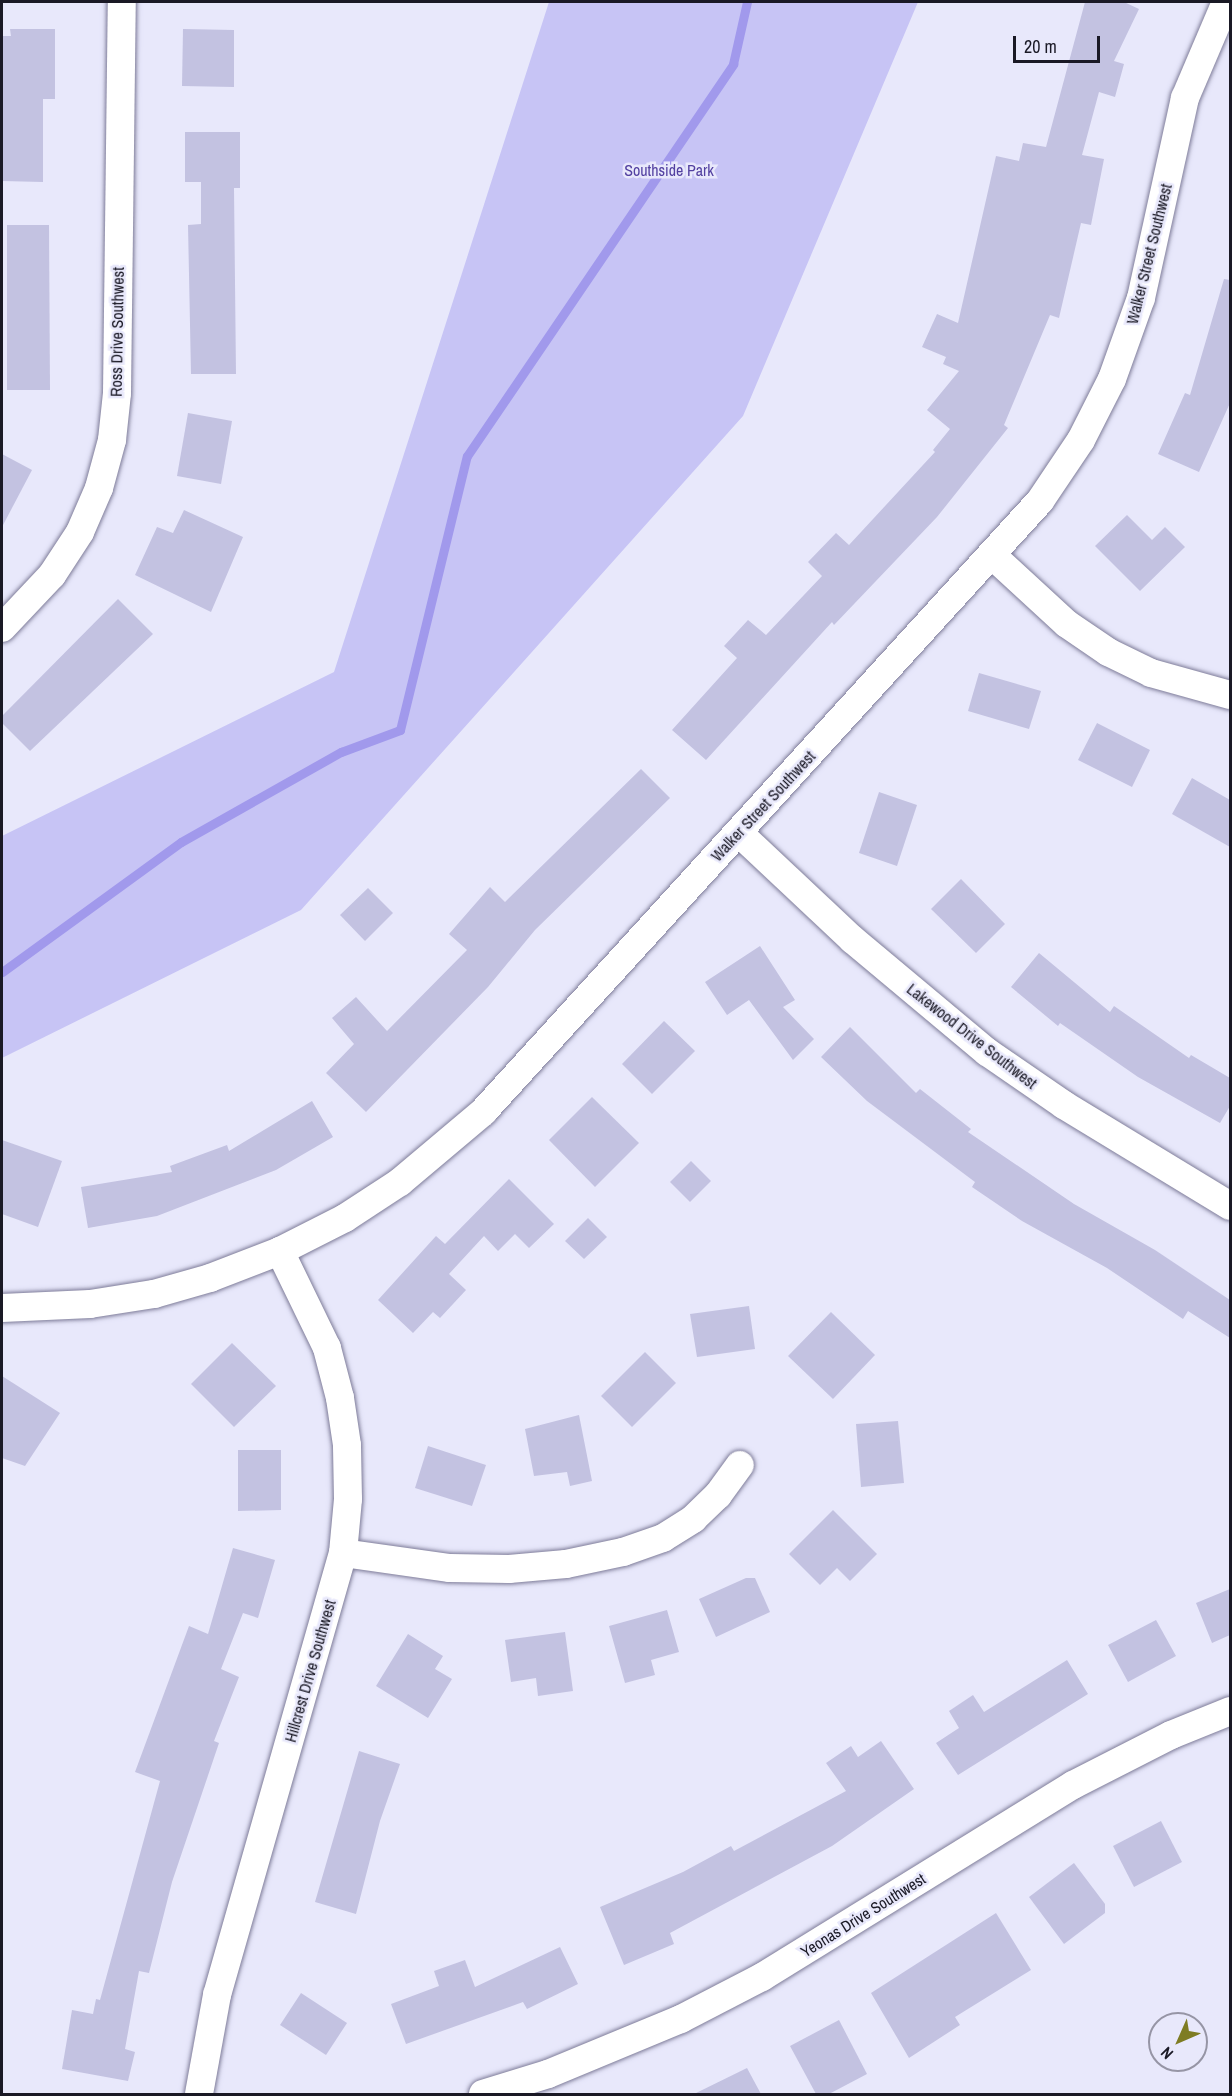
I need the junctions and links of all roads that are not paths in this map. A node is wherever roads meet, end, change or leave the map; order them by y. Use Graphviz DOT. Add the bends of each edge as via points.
graph roads {
  1 [pos="122,2"];
  2 [pos="1226,2"];
  3 [pos="993,556"];
  4 [pos="2,628"];
  5 [pos="1230,695"];
  6 [pos="739,832"];
  7 [pos="1230,1206"];
  8 [pos="280,1251"];
  9 [pos="2,1308"];
  10 [pos="740,1465"];
  11 [pos="343,1553"];
  12 [pos="1230,1710"];
  13 [pos="199,2094"];
  14 [pos="483,2094"];
  1 -- 4 [label="street, Ross Drive Southwest" via="117,393 112,440 99,488 80,532 52,575"];
  2 -- 3 [label="street, Walker Street Southwest" via="1185,98 1141,298 1112,379 1081,440 1040,501"];
  3 -- 5 [label="street" via="1067,624 1108,652 1151,673"];
  3 -- 6 [label="street, Walker Street Southwest"];
  6 -- 7 [label="street, Lakewood Drive Southwest" via="871,956 987,1052 1064,1105"];
  6 -- 8 [label="street, Walker Street Southwest" via="454,1139 400,1182 345,1218"];
  8 -- 9 [label="street, Walker Street Southwest" via="154,1294 90,1304"];
  8 -- 11 [label="street, Hillcrest Drive Southwest" via="327,1348 340,1398 347,1445"];
  10 -- 11 [label="street" via="693,1520 663,1538 623,1552 566,1564 510,1569 450,1568"];
  11 -- 13 [label="street, Hillcrest Drive Southwest" via="217,1995"];
  12 -- 14 [label="street, Yeonas Drive Southwest" via="1073,1785 762,1977 681,2019 548,2073"];
}
